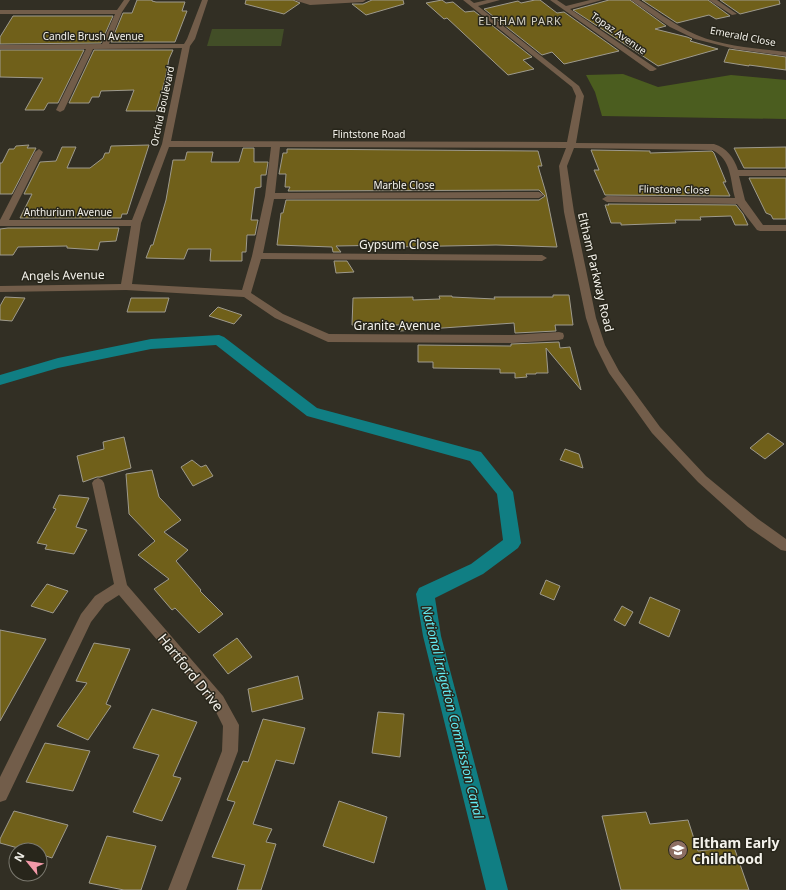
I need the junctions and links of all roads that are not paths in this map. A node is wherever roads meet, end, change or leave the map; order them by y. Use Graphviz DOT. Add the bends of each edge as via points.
graph roads {
  1 [pos="127,0"];
  2 [pos="205,0"];
  3 [pos="297,0"];
  4 [pos="363,0"];
  5 [pos="466,0"];
  6 [pos="497,0"];
  7 [pos="553,0"];
  8 [pos="599,0"];
  9 [pos="634,0"];
  10 [pos="712,0"];
  11 [pos="473,5"];
  12 [pos="565,8"];
  13 [pos="2,12"];
  14 [pos="119,12"];
  15 [pos="734,14"];
  16 [pos="0,20"];
  17 [pos="91,46"];
  18 [pos="105,46"];
  19 [pos="186,46"];
  20 [pos="0,47"];
  21 [pos="786,54"];
  22 [pos="654,69"];
  23 [pos="60,110"];
  24 [pos="166,144"];
  25 [pos="276,144"];
  26 [pos="571,145"];
  27 [pos="40,152"];
  28 [pos="735,172"];
  29 [pos="786,173"];
  30 [pos="539,195"];
  31 [pos="270,196"];
  32 [pos="607,199"];
  33 [pos="740,201"];
  34 [pos="2,223"];
  35 [pos="136,223"];
  36 [pos="786,228"];
  37 [pos="257,256"];
  38 [pos="542,258"];
  39 [pos="126,287"];
  40 [pos="0,289"];
  41 [pos="246,294"];
  42 [pos="560,336"];
  43 [pos="98,483"];
  44 [pos="786,546"];
  45 [pos="121,587"];
  46 [pos="0,794"];
  47 [pos="176,890"];
  1 -- 14 [label="street"];
  2 -- 19 [label="street, Orchid Boulevard" via="192,39"];
  3 -- 4 [label="street" via="310,3"];
  5 -- 11 [label="street, Eltham Parkway Road"];
  6 -- 11 [label="street"];
  7 -- 12 [label="street, Topaz Avenue"];
  8 -- 12 [label="street"];
  9 -- 21 [label="street, Emerald Close" via="702,39"];
  10 -- 15 [label="street"];
  11 -- 26 [label="street, Eltham Parkway Road" via="575,86 580,96"];
  12 -- 22 [label="street, Topaz Avenue"];
  13 -- 14 [label="street"];
  13 -- 16 [label="street"];
  14 -- 18 [label="street"];
  17 -- 18 [label="street, Candle Brush Avenue"];
  17 -- 20 [label="street, Candle Brush Avenue"];
  17 -- 23 [label="street"];
  18 -- 19 [label="street, Candle Brush Avenue"];
  19 -- 24 [label="street, Orchid Boulevard"];
  24 -- 25 [label="street, Flintstone Road"];
  24 -- 35 [label="street, Orchid Boulevard"];
  25 -- 26 [label="street, Flintstone Road"];
  25 -- 31 [label="street"];
  26 -- 28 [label="street, Flintstone Road" via="714,147 726,153"];
  26 -- 44 [label="street, Eltham Parkway Road" via="563,166 569,212 591,318 600,345 615,373 656,430 702,479 753,523"];
  27 -- 34 [label="street"];
  28 -- 29 [label="street"];
  28 -- 33 [label="street"];
  30 -- 31 [label="street, Marble Close"];
  31 -- 37 [label="street"];
  32 -- 33 [label="street, Flinstone Close"];
  33 -- 36 [label="street" via="760,228"];
  34 -- 35 [label="street, Anthurium Avenue"];
  35 -- 39 [label="street, Orchid Boulevard"];
  37 -- 38 [label="street, Gypsum Close"];
  37 -- 41 [label="street"];
  39 -- 40 [label="street, Angels Avenue"];
  39 -- 41 [label="street"];
  41 -- 42 [label="street, Granite Avenue" via="279,316 328,338 512,339"];
  43 -- 45 [label="street, Hartford Drive"];
  45 -- 46 [label="street" via="100,600 86,618"];
  45 -- 47 [label="street, Hartford Drive" via="218,701 231,725 230,751"];
}
